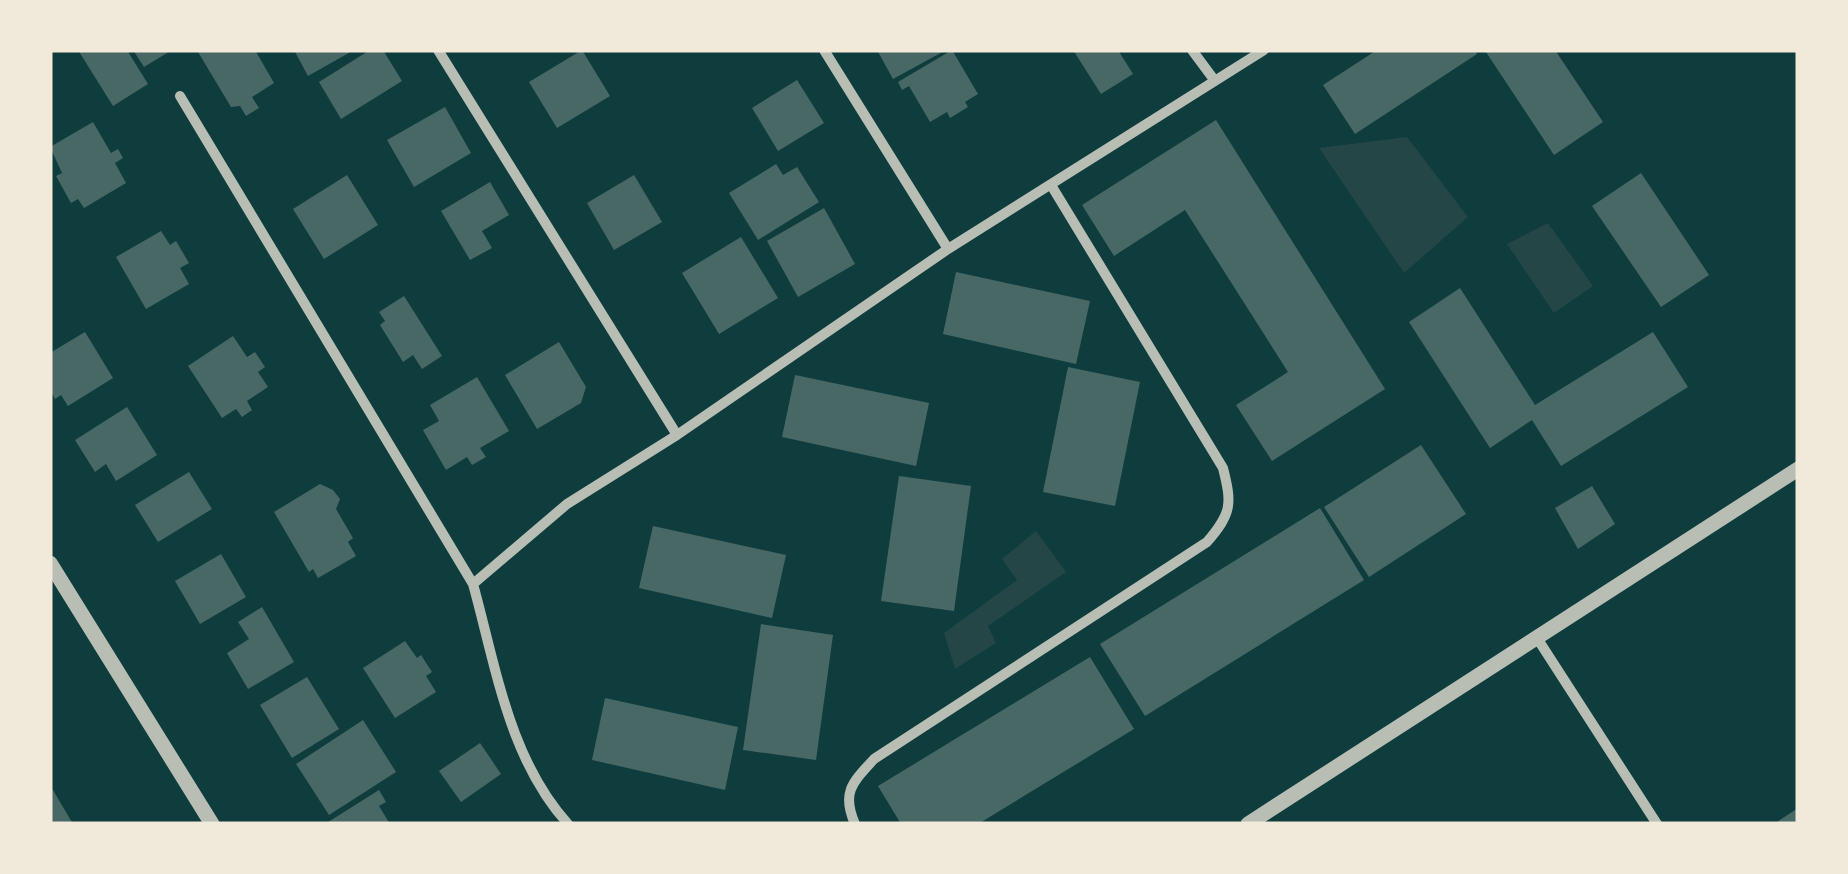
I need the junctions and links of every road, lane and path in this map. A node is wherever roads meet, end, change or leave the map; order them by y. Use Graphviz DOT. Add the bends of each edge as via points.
graph roads {
  1 [pos="438,50"];
  2 [pos="824,50"];
  3 [pos="1192,50"];
  4 [pos="1264,50"];
  5 [pos="1215,81"];
  6 [pos="180,96"];
  7 [pos="1050,185"];
  8 [pos="948,250"];
  9 [pos="678,435"];
  10 [pos="1798,469"];
  11 [pos="50,563"];
  12 [pos="473,584"];
  13 [pos="1536,638"];
  14 [pos="212,824"];
  15 [pos="568,824"];
  16 [pos="855,824"];
  17 [pos="1248,824"];
  18 [pos="1657,824"];
  1 -- 9 [label="street"];
  2 -- 8 [label="street"];
  3 -- 5 [label="street"];
  4 -- 5 [label="street"];
  5 -- 7 [label="street"];
  6 -- 12 [label="street"];
  7 -- 8 [label="street"];
  7 -- 16 [label="street" via="1223,468 1227,519 1207,542 874,759 850,784"];
  8 -- 9 [label="street"];
  9 -- 12 [label="street" via="567,504"];
  10 -- 13 [label="street"];
  11 -- 14 [label="street"];
  12 -- 15 [label="street" via="516,739 533,778"];
  13 -- 17 [label="street"];
  13 -- 18 [label="street"];
}
